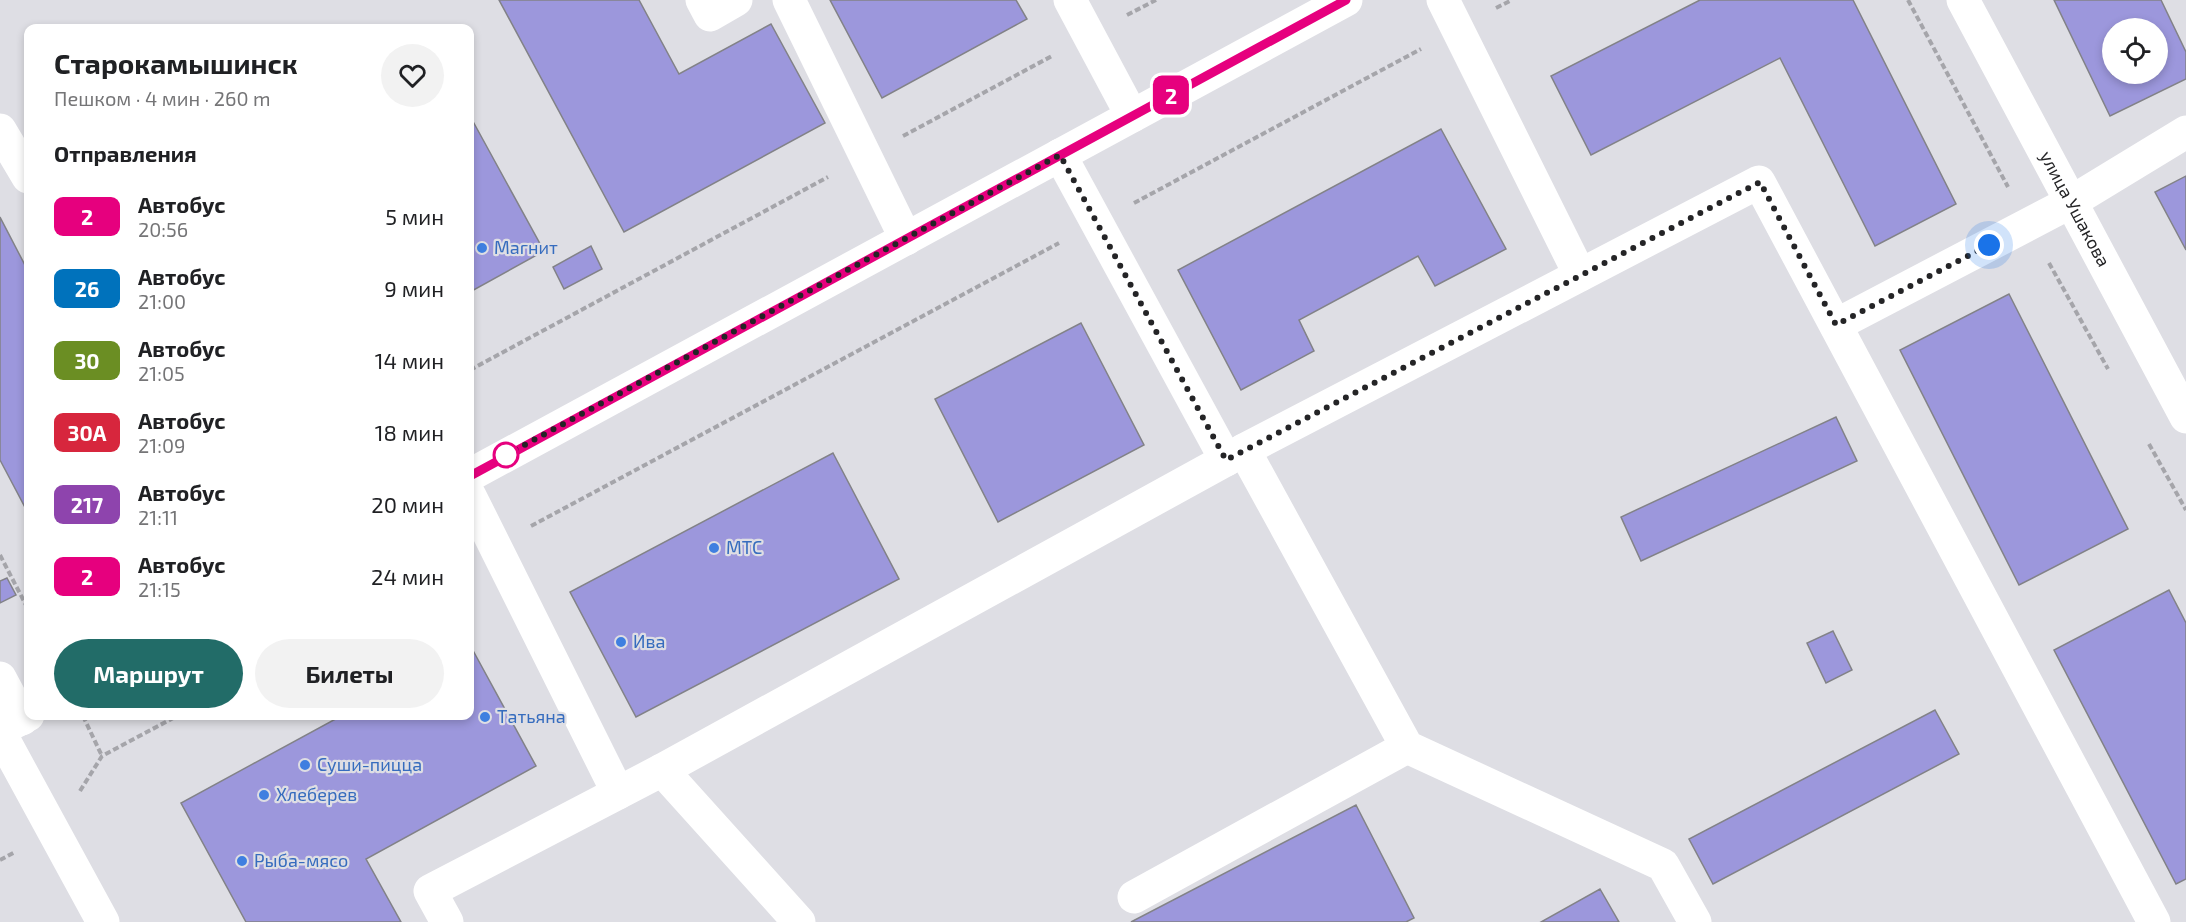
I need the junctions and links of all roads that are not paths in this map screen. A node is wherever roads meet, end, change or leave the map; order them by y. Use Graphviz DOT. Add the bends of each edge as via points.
graph roads {
  1 [pos="702,0"];
  2 [pos="736,0"];
  3 [pos="789,0"];
  4 [pos="1070,0"];
  5 [pos="1443,0"];
  6 [pos="1963,0"];
  7 [pos="1340,2"];
  8 [pos="1132,116"];
  9 [pos="0,130"];
  10 [pos="2186,132"];
  11 [pos="1060,155"];
  12 [pos="24,170"];
  13 [pos="2071,202"];
  14 [pos="906,238"];
  15 [pos="1581,275"];
  16 [pos="1836,325"];
  17 [pos="2186,417"];
  18 [pos="1235,455"];
  19 [pos="474,474"];
  20 [pos="474,504"];
  21 [pos="0,678"];
  22 [pos="13,724"];
  23 [pos="1407,747"];
  24 [pos="662,770"];
  25 [pos="618,793"];
  26 [pos="1134,897"];
  27 [pos="103,922"];
  28 [pos="447,922"];
  29 [pos="799,922"];
  30 [pos="1695,922"];
  31 [pos="2154,922"];
  1 -- 2 [label="main road" via="711,15"];
  3 -- 14 [label="main road"];
  4 -- 8 [label="main road"];
  5 -- 15 [label="main road"];
  6 -- 13 [label="main road, улица Ушакова"];
  7 -- 8 [label="main road"];
  8 -- 11 [label="main road"];
  9 -- 12 [label="main road"];
  10 -- 13 [label="main road"];
  11 -- 14 [label="main road"];
  11 -- 18 [label="main road" via="1096,223"];
  13 -- 16 [label="main road"];
  13 -- 17 [label="main road, улица Ушакова"];
  14 -- 19 [label="main road"];
  15 -- 16 [label="main road" via="1760,182"];
  15 -- 18 [label="main road"];
  16 -- 31 [label="main road"];
  18 -- 23 [label="main road"];
  18 -- 24 [label="main road"];
  20 -- 25 [label="main road"];
  21 -- 22 [label="main road"];
  22 -- 27 [label="main road" via="54,832"];
  23 -- 26 [label="main road"];
  23 -- 30 [label="main road" via="1663,865"];
  24 -- 25 [label="main road"];
  24 -- 29 [label="main road"];
  25 -- 28 [label="main road" via="430,891"];
}
